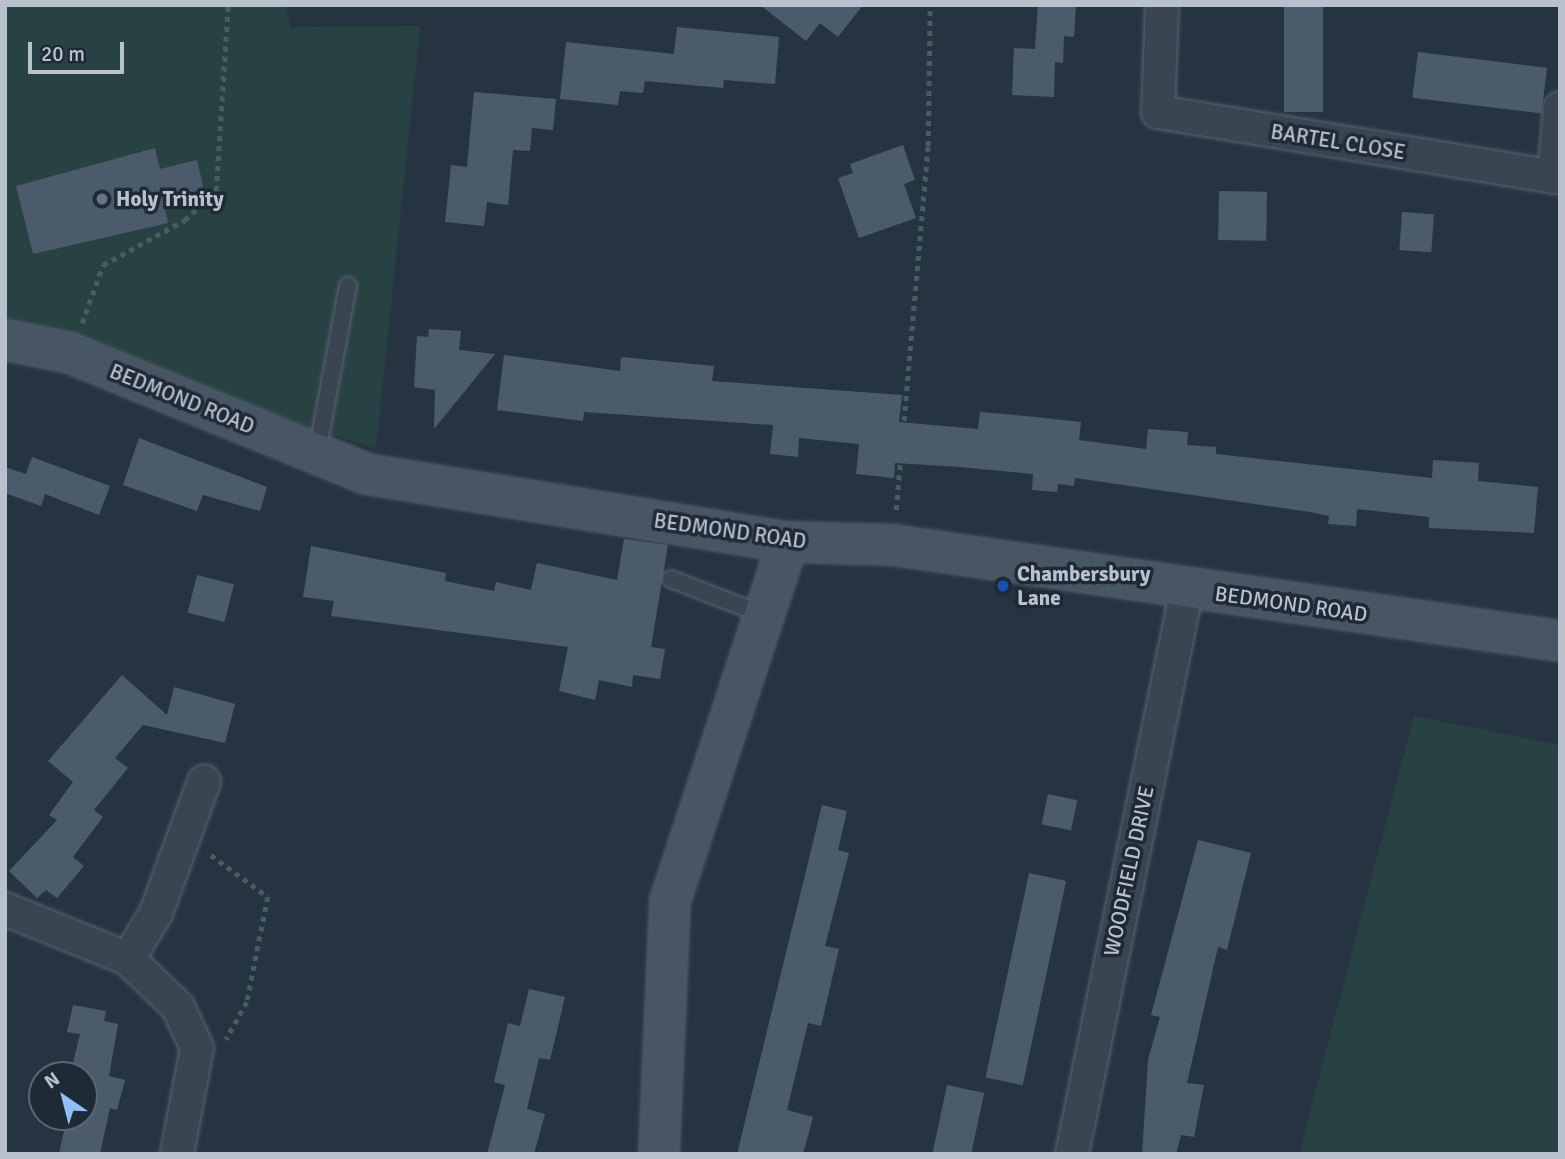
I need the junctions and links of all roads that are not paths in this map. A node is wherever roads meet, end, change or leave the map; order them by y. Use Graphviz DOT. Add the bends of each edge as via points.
graph roads {
  1 [pos="1162,5"];
  2 [pos="1560,108"];
  3 [pos="348,286"];
  4 [pos="5,340"];
  5 [pos="317,453"];
  6 [pos="788,542"];
  7 [pos="671,579"];
  8 [pos="1187,589"];
  9 [pos="764,615"];
  10 [pos="1560,641"];
  11 [pos="204,782"];
  12 [pos="5,909"];
  13 [pos="128,959"];
  14 [pos="177,1154"];
  15 [pos="659,1154"];
  16 [pos="1072,1154"];
  1 -- 2 [label="street, BARTEL CLOSE" via="1158,112 1555,177"];
  3 -- 5 [label="lane"];
  4 -- 5 [label="street, BEDMOND ROAD" via="70,354"];
  5 -- 6 [label="street, BEDMOND ROAD" via="366,474"];
  6 -- 8 [label="street, BEDMOND ROAD" via="893,545"];
  6 -- 9 [label="street"];
  7 -- 9 [label="lane"];
  8 -- 10 [label="street, BEDMOND ROAD"];
  8 -- 16 [label="street, WOODFIELD DRIVE"];
  9 -- 15 [label="street" via="670,901"];
  11 -- 13 [label="street" via="156,913"];
  12 -- 13 [label="street"];
  13 -- 14 [label="street" via="178,1007 197,1048"];
}
